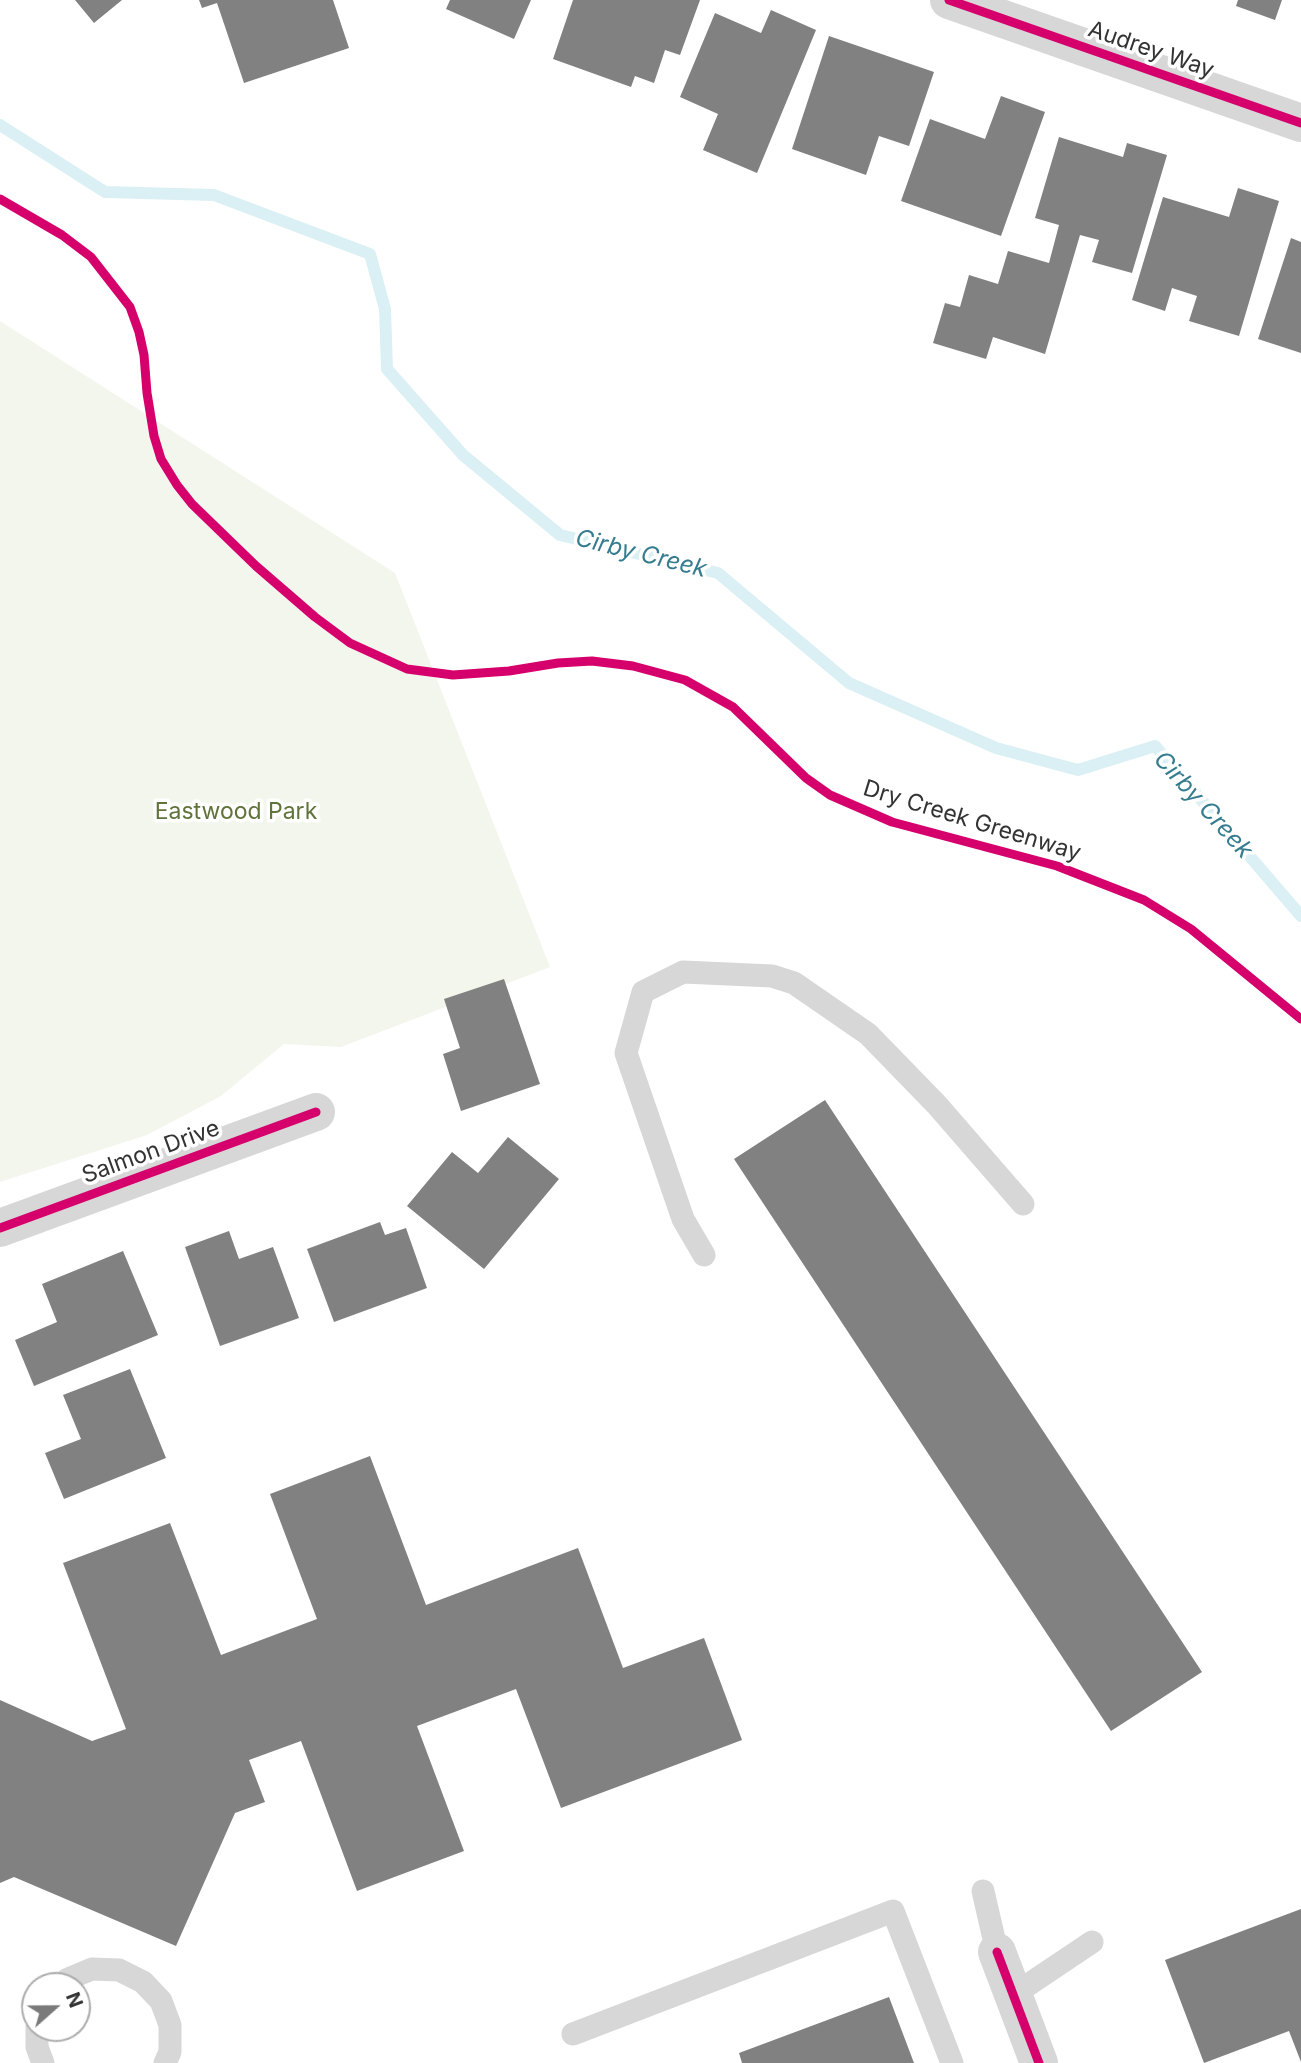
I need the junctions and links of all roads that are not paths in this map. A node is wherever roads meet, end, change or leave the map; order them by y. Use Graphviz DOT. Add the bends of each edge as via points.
graph roads {
  1 [pos="949,0"];
  2 [pos="1301,123"];
  3 [pos="316,1112"];
  4 [pos="1023,1204"];
  5 [pos="0,1228"];
  6 [pos="704,1255"];
  7 [pos="983,1891"];
  8 [pos="1092,1942"];
  9 [pos="997,1952"];
  10 [pos="85,1972"];
  11 [pos="1013,1995"];
  12 [pos="573,2034"];
  13 [pos="37,2042"];
  14 [pos="43,2063"];
  15 [pos="165,2063"];
  16 [pos="952,2063"];
  17 [pos="1039,2063"];
  1 -- 2 [label="street, Audrey Way"];
  3 -- 5 [label="street, Salmon Drive"];
  4 -- 6 [label="lane" via="937,1105 868,1034 847,1019 794,984 772,976 683,972 643,992 626,1053 683,1219"];
  7 -- 9 [label="lane"];
  8 -- 11 [label="lane"];
  9 -- 11 [label="street"];
  10 -- 15 [label="lane" via="119,1970 143,1982 161,2001 170,2025 170,2052"];
  11 -- 17 [label="street"];
  12 -- 16 [label="lane" via="893,1911"];
  13 -- 14 [label="lane"];
}
